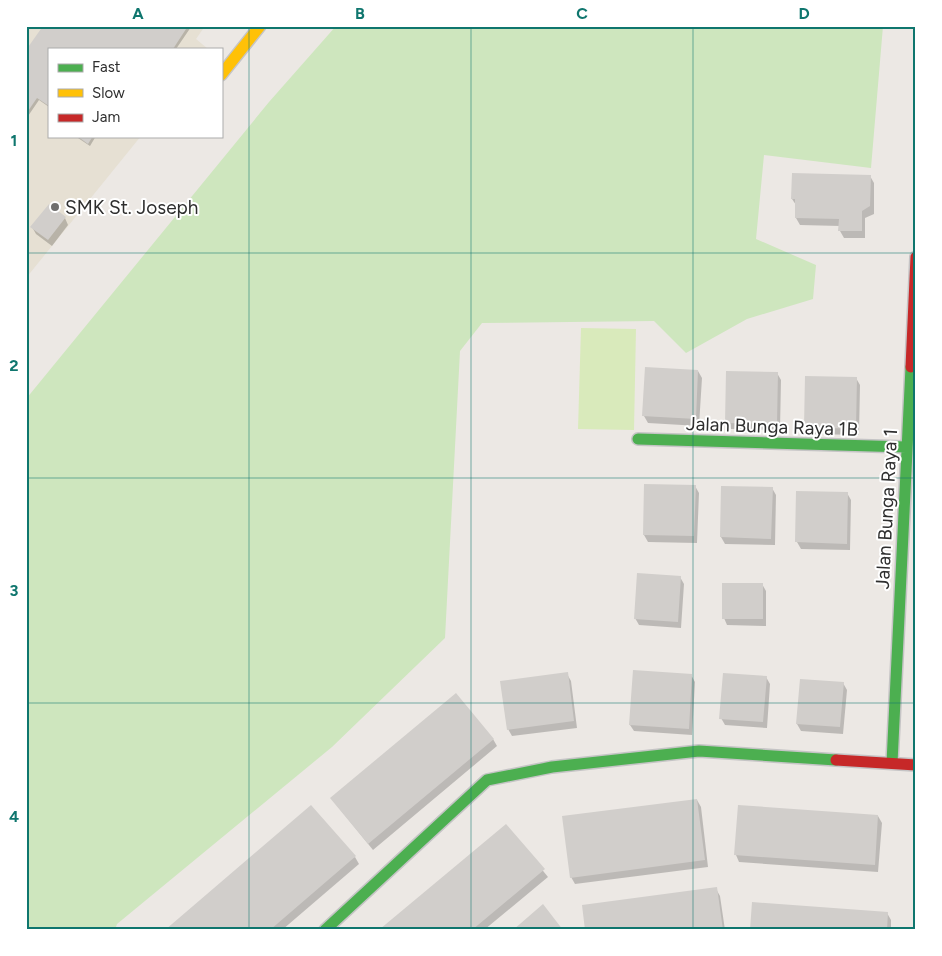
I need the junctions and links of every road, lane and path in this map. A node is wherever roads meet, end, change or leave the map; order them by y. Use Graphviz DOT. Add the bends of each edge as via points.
graph roads {
  1 [pos="260,26"];
  2 [pos="222,74"];
  3 [pos="916,257"];
  4 [pos="914,333"];
  5 [pos="638,439"];
  6 [pos="906,448"];
  7 [pos="892,763"];
  8 [pos="916,765"];
  9 [pos="325,930"];
  1 -- 2 [label="street"];
  3 -- 4 [label="street, Jalan Bunga Raya 1"];
  4 -- 6 [label="street, Jalan Bunga Raya 1"];
  5 -- 6 [label="street, Jalan Bunga Raya 1B"];
  6 -- 7 [label="street, Jalan Bunga Raya 1"];
  7 -- 8 [label="street"];
  7 -- 9 [label="street" via="699,751 552,767 487,780"];
}
